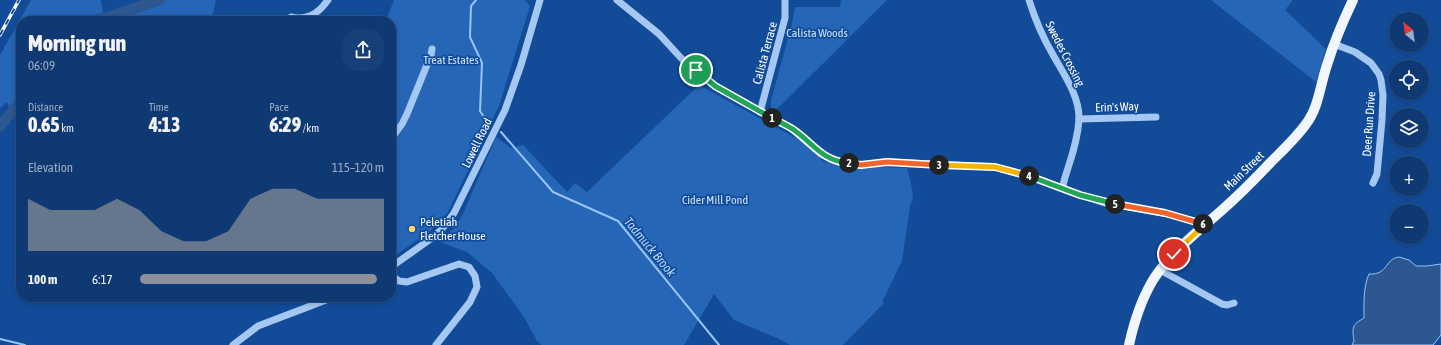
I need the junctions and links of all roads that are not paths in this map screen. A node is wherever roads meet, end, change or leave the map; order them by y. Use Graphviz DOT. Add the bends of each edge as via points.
graph roads {
  1 [pos="328,0"];
  2 [pos="540,0"];
  3 [pos="617,0"];
  4 [pos="785,0"];
  5 [pos="1029,0"];
  6 [pos="1353,0"];
  7 [pos="310,16"];
  8 [pos="1334,44"];
  9 [pos="432,49"];
  10 [pos="760,112"];
  11 [pos="1156,117"];
  12 [pos="1079,119"];
  13 [pos="396,132"];
  14 [pos="1373,182"];
  15 [pos="1063,188"];
  16 [pos="1205,224"];
  17 [pos="396,263"];
  18 [pos="1160,270"];
  19 [pos="396,279"];
  20 [pos="321,302"];
  21 [pos="1234,303"];
  22 [pos="233,345"];
  23 [pos="436,345"];
  24 [pos="1129,345"];
  1 -- 7 [label="street" via="320,10"];
  2 -- 17 [label="street, Lowell Road" via="505,110 454,213 432,238"];
  3 -- 10 [label="street" via="659,34 681,58 715,86"];
  4 -- 10 [label="street, Calista Terrace" via="785,18"];
  5 -- 12 [label="street, Swedes Crossing" via="1036,21 1075,96"];
  6 -- 8 [label="main road, Main Street"];
  8 -- 14 [label="street, Deer Run Drive" via="1354,52 1371,63 1381,80 1382,120 1377,174"];
  8 -- 16 [label="main road, Main Street" via="1316,106 1306,125 1259,174"];
  9 -- 13 [label="street" via="407,114"];
  10 -- 15 [label="street" via="792,129 822,154 841,163 861,165 887,162 995,167"];
  11 -- 12 [label="street, Erin's Way"];
  12 -- 15 [label="street, Swedes Crossing"];
  15 -- 16 [label="street" via="1105,203 1165,213"];
  16 -- 18 [label="main road, Main Street"];
  18 -- 21 [label="street" via="1222,304"];
  18 -- 24 [label="main road, Main Street" via="1143,298"];
  19 -- 23 [label="street" via="407,282 459,264 473,272 477,287 470,302"];
  20 -- 22 [label="street" via="258,326"];
}
